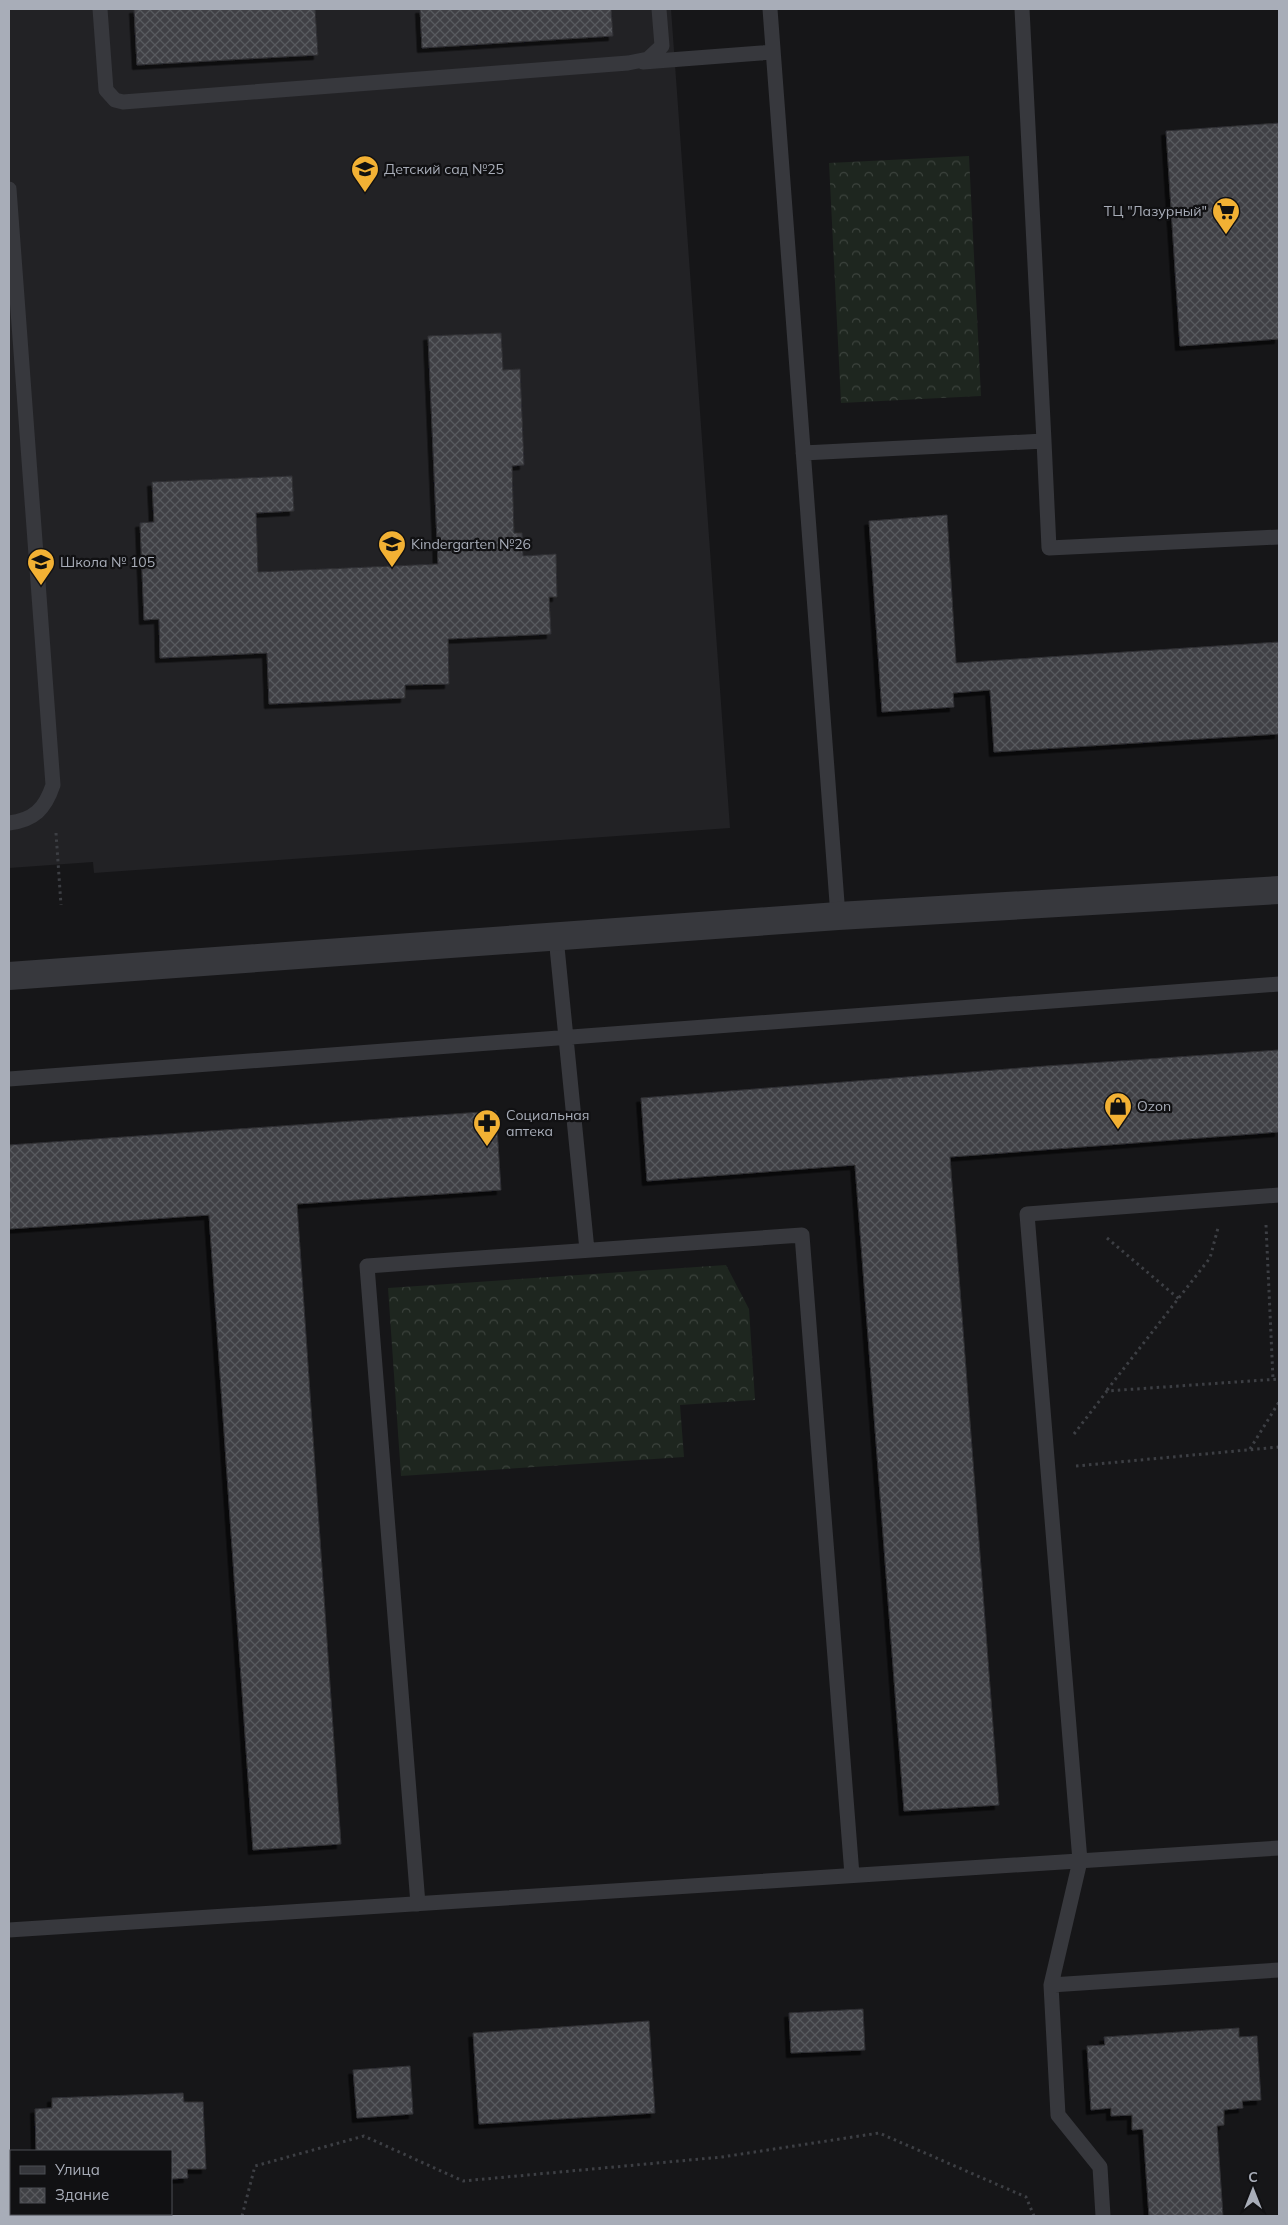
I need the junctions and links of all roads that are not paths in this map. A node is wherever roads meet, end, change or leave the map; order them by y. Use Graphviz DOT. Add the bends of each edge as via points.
graph roads {
  1 [pos="100,9"];
  2 [pos="659,9"];
  3 [pos="770,9"];
  4 [pos="1022,9"];
  5 [pos="774,52"];
  6 [pos="628,63"];
  7 [pos="9,189"];
  8 [pos="1044,441"];
  9 [pos="804,453"];
  10 [pos="1279,537"];
  11 [pos="9,823"];
  12 [pos="1279,890"];
  13 [pos="838,916"];
  14 [pos="556,937"];
  15 [pos="9,976"];
  16 [pos="1279,984"];
  17 [pos="566,1037"];
  18 [pos="9,1080"];
  19 [pos="1272,1196"];
  20 [pos="587,1250"];
  21 [pos="1279,1848"];
  22 [pos="1080,1861"];
  23 [pos="852,1875"];
  24 [pos="418,1904"];
  25 [pos="9,1930"];
  26 [pos="1279,1970"];
  27 [pos="1050,1985"];
  28 [pos="1103,2216"];
  1 -- 6 [label="lane" via="106,90 115,100 123,102"];
  2 -- 6 [label="lane" via="662,46 648,59"];
  3 -- 5 [label="lane"];
  4 -- 8 [label="lane"];
  5 -- 6 [label="lane"];
  5 -- 9 [label="lane"];
  7 -- 11 [label="lane" via="53,785 47,802 31,818"];
  8 -- 9 [label="lane"];
  8 -- 10 [label="lane" via="1049,548"];
  9 -- 13 [label="lane"];
  12 -- 13 [label="street"];
  13 -- 14 [label="street"];
  14 -- 15 [label="street"];
  14 -- 17 [label="lane"];
  16 -- 17 [label="lane"];
  17 -- 18 [label="lane"];
  17 -- 20 [label="lane"];
  19 -- 22 [label="lane" via="1027,1214"];
  20 -- 23 [label="lane" via="802,1236"];
  20 -- 24 [label="lane" via="367,1266"];
  21 -- 22 [label="lane"];
  22 -- 23 [label="lane"];
  22 -- 27 [label="lane"];
  23 -- 24 [label="lane"];
  24 -- 25 [label="lane"];
  26 -- 27 [label="lane"];
  27 -- 28 [label="lane" via="1058,2115 1100,2167"];
}
